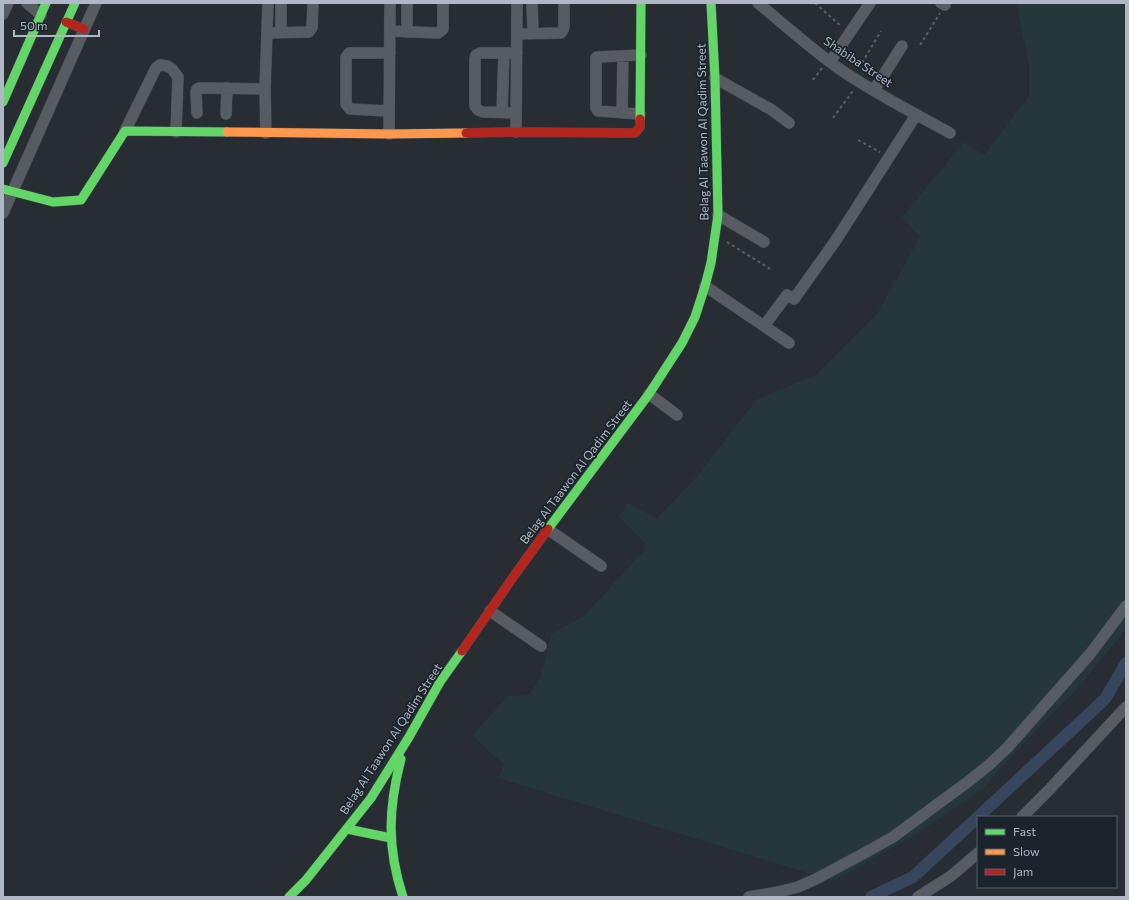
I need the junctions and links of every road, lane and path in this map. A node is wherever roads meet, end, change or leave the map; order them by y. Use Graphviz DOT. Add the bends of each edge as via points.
graph roads {
  1 [pos="8,3"];
  2 [pos="26,3"];
  3 [pos="46,3"];
  4 [pos="74,3"];
  5 [pos="96,3"];
  6 [pos="268,3"];
  7 [pos="281,3"];
  8 [pos="313,3"];
  9 [pos="390,3"];
  10 [pos="407,3"];
  11 [pos="443,3"];
  12 [pos="517,3"];
  13 [pos="532,3"];
  14 [pos="564,3"];
  15 [pos="641,3"];
  16 [pos="711,3"];
  17 [pos="758,3"];
  18 [pos="815,3"];
  19 [pos="870,3"];
  20 [pos="943,4"];
  21 [pos="3,14"];
  22 [pos="41,15"];
  23 [pos="66,22"];
  24 [pos="84,30"];
  25 [pos="390,31"];
  26 [pos="881,31"];
  27 [pos="281,32"];
  28 [pos="407,32"];
  29 [pos="267,33"];
  30 [pos="533,33"];
  31 [pos="517,34"];
  32 [pos="849,34"];
  33 [pos="920,45"];
  34 [pos="902,46"];
  35 [pos="390,53"];
  36 [pos="504,53"];
  37 [pos="517,53"];
  38 [pos="641,55"];
  39 [pos="623,56"];
  40 [pos="829,61"];
  41 [pos="715,78"];
  42 [pos="813,80"];
  43 [pos="857,80"];
  44 [pos="227,88"];
  45 [pos="265,89"];
  46 [pos="874,90"];
  47 [pos="3,102"];
  48 [pos="390,111"];
  49 [pos="502,112"];
  50 [pos="197,113"];
  51 [pos="516,113"];
  52 [pos="622,113"];
  53 [pos="226,114"];
  54 [pos="640,114"];
  55 [pos="916,115"];
  56 [pos="833,118"];
  57 [pos="789,123"];
  58 [pos="125,131"];
  59 [pos="176,132"];
  60 [pos="516,132"];
  61 [pos="266,133"];
  62 [pos="950,133"];
  63 [pos="389,134"];
  64 [pos="858,140"];
  65 [pos="889,158"];
  66 [pos="3,163"];
  67 [pos="8,191"];
  68 [pos="3,213"];
  69 [pos="718,215"];
  70 [pos="715,235"];
  71 [pos="764,242"];
  72 [pos="772,270"];
  73 [pos="705,286"];
  74 [pos="764,326"];
  75 [pos="789,343"];
  76 [pos="649,394"];
  77 [pos="677,416"];
  78 [pos="549,530"];
  79 [pos="601,566"];
  80 [pos="1126,606"];
  81 [pos="490,611"];
  82 [pos="542,646"];
  83 [pos="1126,707"];
  84 [pos="409,737"];
  85 [pos="1023,816"];
  86 [pos="347,829"];
  87 [pos="391,838"];
  88 [pos="977,854"];
  89 [pos="290,897"];
  90 [pos="403,897"];
  91 [pos="749,897"];
  92 [pos="918,897"];
  1 -- 21 [label="street"];
  2 -- 22 [label="street"];
  3 -- 22 [label="street"];
  4 -- 23 [label="street"];
  5 -- 24 [label="street"];
  6 -- 29 [label="street"];
  7 -- 27 [label="street"];
  8 -- 27 [label="street" via="312,27 309,32"];
  9 -- 25 [label="street"];
  10 -- 28 [label="street"];
  11 -- 28 [label="street" via="442,30 438,33"];
  12 -- 31 [label="street"];
  13 -- 30 [label="street"];
  14 -- 30 [label="street" via="564,30 561,33"];
  15 -- 38 [label="street"];
  16 -- 41 [label="street, Belag Al Taawon Al Qadim Street"];
  17 -- 40 [label="street, Shabiba Street"];
  18 -- 32 [label="path"];
  19 -- 32 [label="street"];
  20 -- 33 [label="path"];
  22 -- 47 [label="street"];
  23 -- 24 [label="street"];
  23 -- 66 [label="street"];
  24 -- 67 [label="street"];
  25 -- 28 [label="street"];
  25 -- 35 [label="street"];
  26 -- 43 [label="path"];
  27 -- 29 [label="street"];
  29 -- 45 [label="street"];
  30 -- 31 [label="street"];
  31 -- 37 [label="street"];
  32 -- 40 [label="street"];
  34 -- 46 [label="street"];
  35 -- 48 [label="street"];
  35 -- 48 [label="street" via="349,53 346,57 346,104 350,109"];
  36 -- 37 [label="street"];
  36 -- 49 [label="street"];
  36 -- 49 [label="street" via="480,53 475,59 475,106 483,112"];
  37 -- 51 [label="street"];
  38 -- 39 [label="street"];
  38 -- 54 [label="street"];
  39 -- 52 [label="street"];
  39 -- 52 [label="street" via="596,58 597,111"];
  40 -- 42 [label="path"];
  40 -- 43 [label="street, Shabiba Street"];
  41 -- 57 [label="street" via="772,110"];
  41 -- 69 [label="street, Belag Al Taawon Al Qadim Street"];
  43 -- 46 [label="street, Shabiba Street"];
  43 -- 56 [label="path"];
  44 -- 45 [label="street"];
  44 -- 50 [label="street" via="197,89"];
  44 -- 53 [label="street"];
  45 -- 61 [label="street"];
  46 -- 55 [label="street, Shabiba Street"];
  48 -- 63 [label="street"];
  49 -- 51 [label="street"];
  51 -- 60 [label="street"];
  52 -- 54 [label="street"];
  54 -- 60 [label="street" via="640,127 634,133"];
  55 -- 62 [label="street, Shabiba Street"];
  55 -- 65 [label="street"];
  58 -- 59 [label="street"];
  58 -- 59 [label="street" via="156,68 160,65 172,69 178,77"];
  58 -- 67 [label="street" via="81,200 53,202"];
  59 -- 61 [label="street"];
  60 -- 63 [label="street"];
  61 -- 63 [label="street"];
  64 -- 65 [label="path"];
  65 -- 74 [label="street" via="794,299 787,295"];
  67 -- 68 [label="street"];
  69 -- 70 [label="street, Belag Al Taawon Al Qadim Street"];
  69 -- 71 [label="street"];
  70 -- 72 [label="path"];
  70 -- 73 [label="street, Belag Al Taawon Al Qadim Street"];
  73 -- 74 [label="street"];
  73 -- 76 [label="street, Belag Al Taawon Al Qadim Street" via="695,317 682,343"];
  74 -- 75 [label="street"];
  76 -- 77 [label="street"];
  76 -- 78 [label="street, Belag Al Taawon Al Qadim Street"];
  78 -- 79 [label="street"];
  78 -- 81 [label="street, Belag Al Taawon Al Qadim Street"];
  80 -- 91 [label="street" via="1090,654 1018,735 989,765 969,781 893,837 816,879 798,887"];
  81 -- 82 [label="street"];
  81 -- 84 [label="street, Belag Al Taawon Al Qadim Street" via="440,682"];
  83 -- 85 [label="street"];
  84 -- 86 [label="street, Belag Al Taawon Al Qadim Street"];
  84 -- 87 [label="street" via="395,778 390,822"];
  86 -- 87 [label="street"];
  86 -- 89 [label="street, Belag Al Taawon Al Qadim Street"];
  87 -- 90 [label="street" via="394,866"];
  88 -- 92 [label="street" via="951,876"];
}
